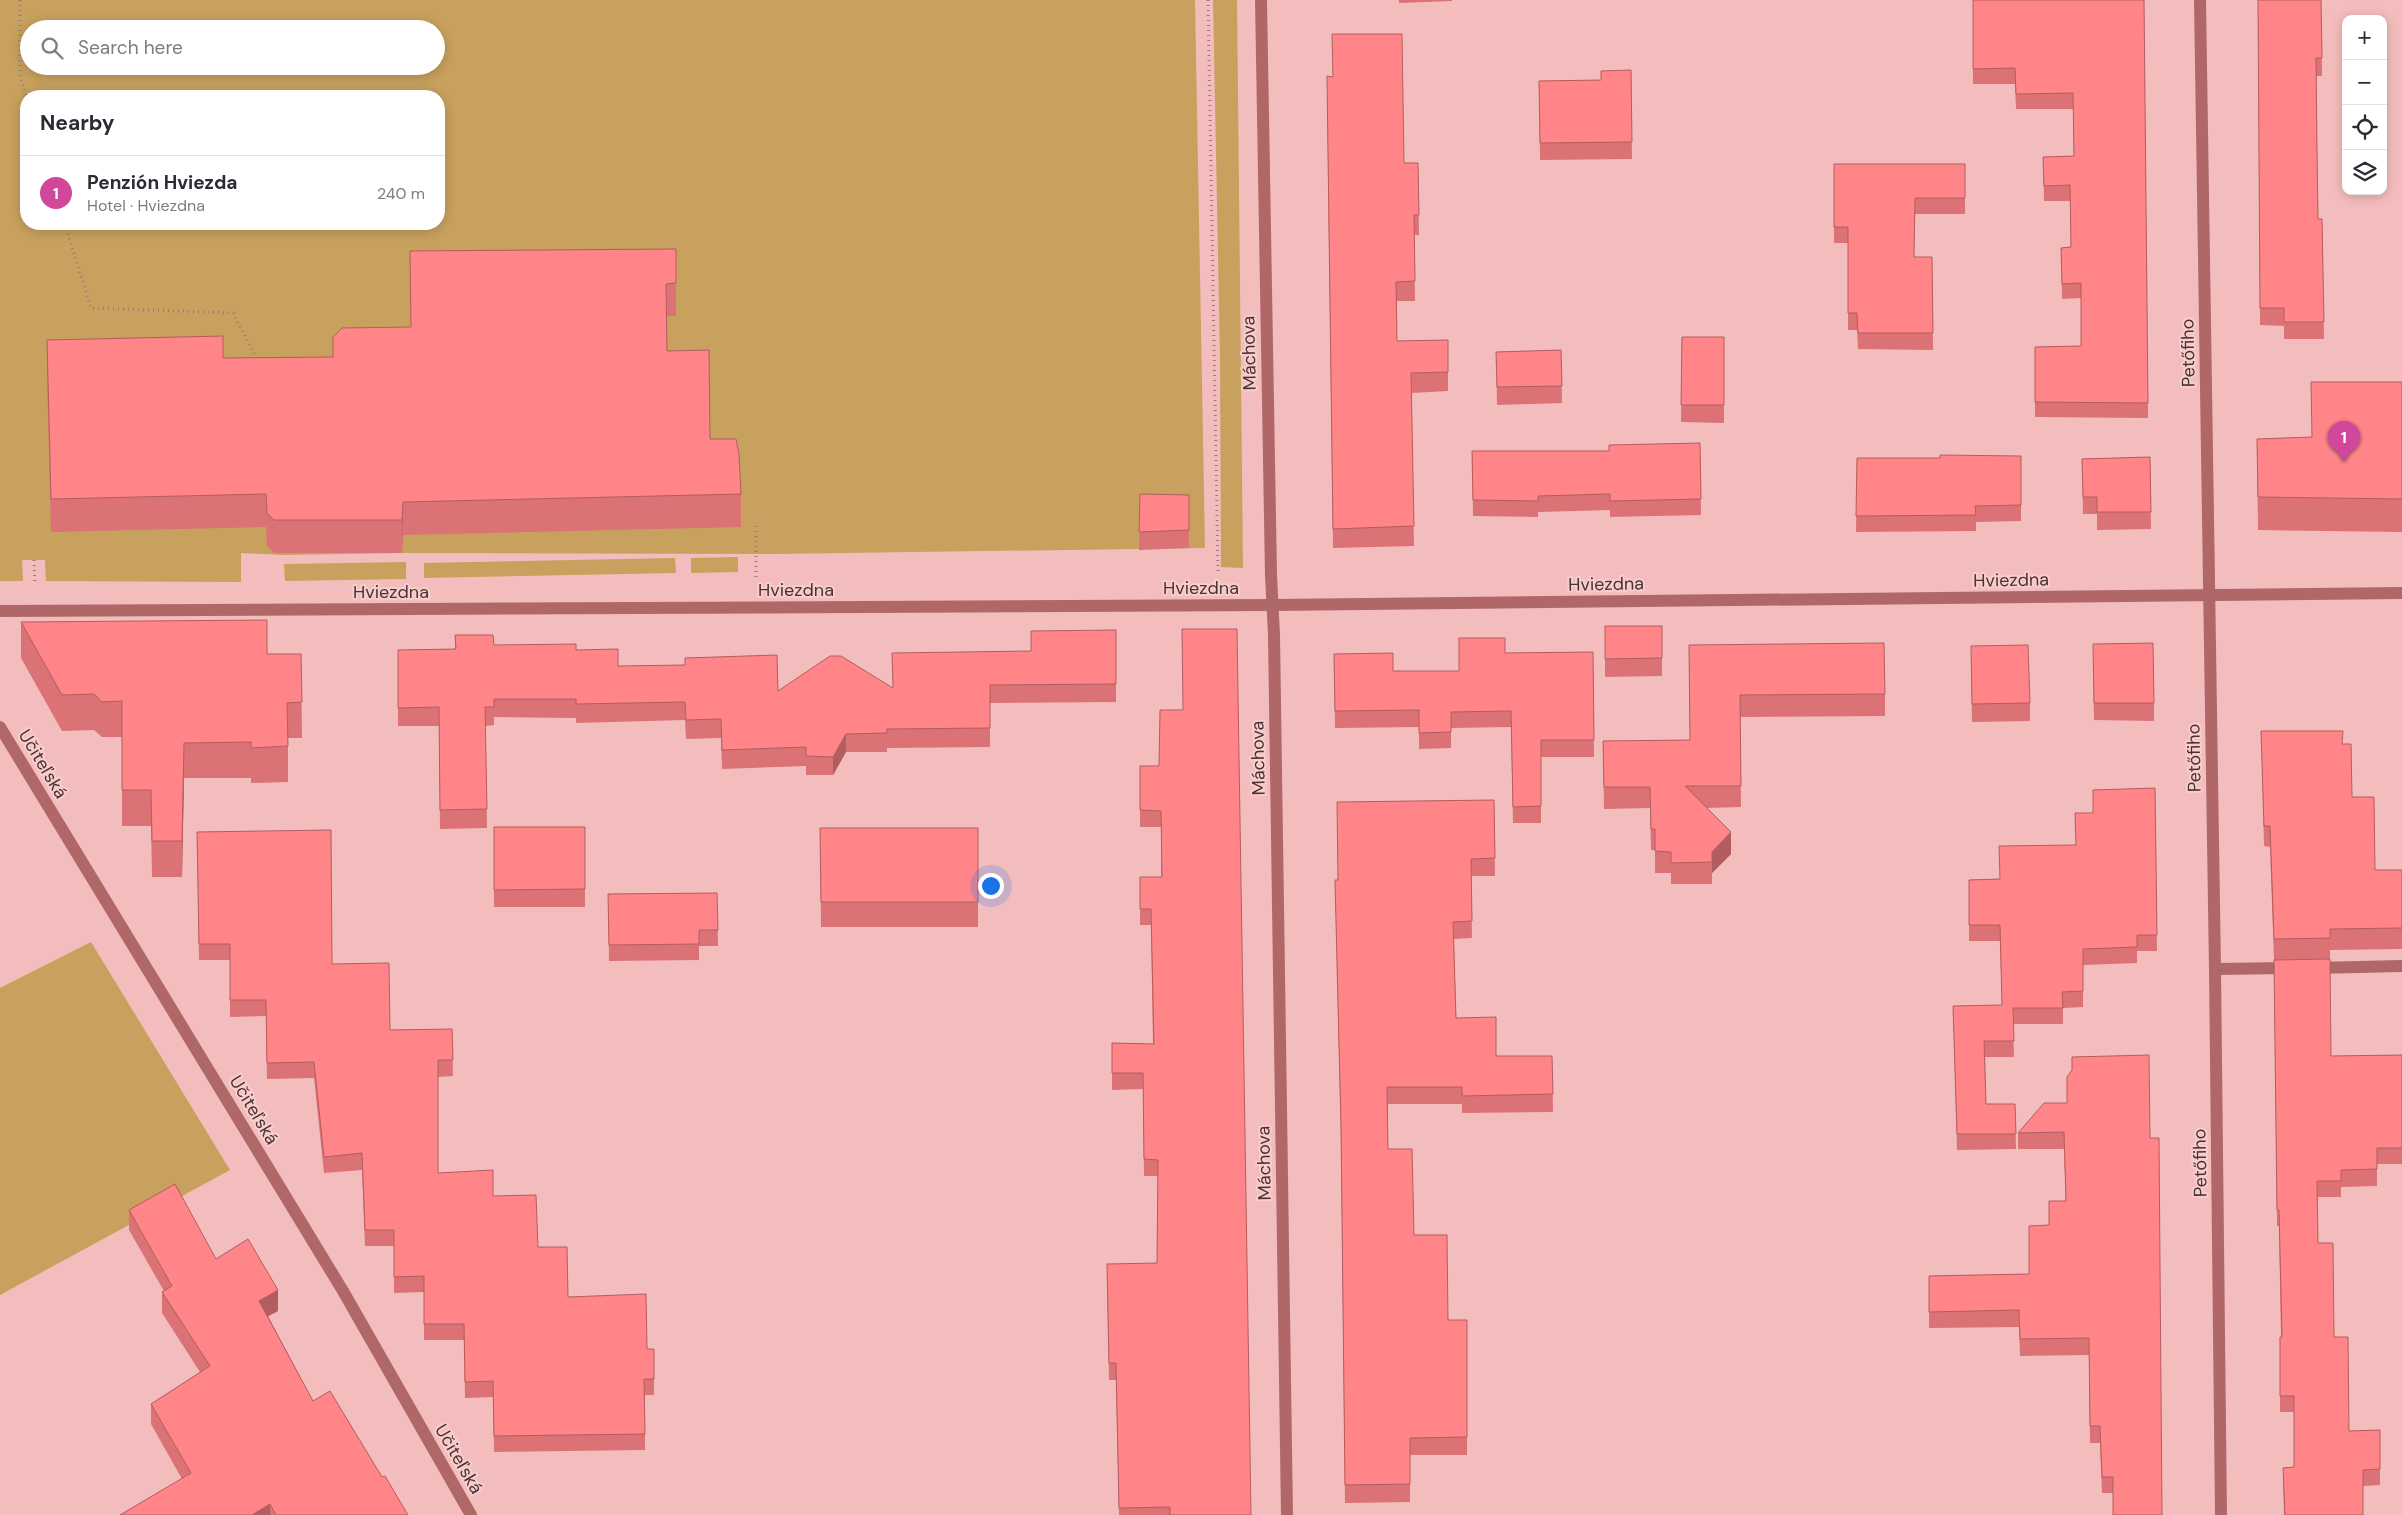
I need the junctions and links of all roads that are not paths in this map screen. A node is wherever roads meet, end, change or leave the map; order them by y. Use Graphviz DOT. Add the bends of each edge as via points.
graph roads {
  1 [pos="1261,0"];
  2 [pos="2200,0"];
  3 [pos="2402,593"];
  4 [pos="2210,595"];
  5 [pos="1273,606"];
  6 [pos="0,611"];
  7 [pos="0,727"];
  8 [pos="2402,966"];
  9 [pos="2215,969"];
  10 [pos="470,1515"];
  11 [pos="1287,1515"];
  12 [pos="2221,1515"];
  1 -- 5 [label="street, Máchova"];
  2 -- 4 [label="street, Petőfiho"];
  3 -- 4 [label="street, Hviezdna"];
  4 -- 5 [label="street, Hviezdna"];
  4 -- 9 [label="street, Petőfiho"];
  5 -- 6 [label="street, Hviezdna"];
  5 -- 11 [label="street, Máchova"];
  7 -- 10 [label="street, Učiteľská" via="343,1291"];
  8 -- 9 [label="street"];
  9 -- 12 [label="street, Petőfiho"];
}
